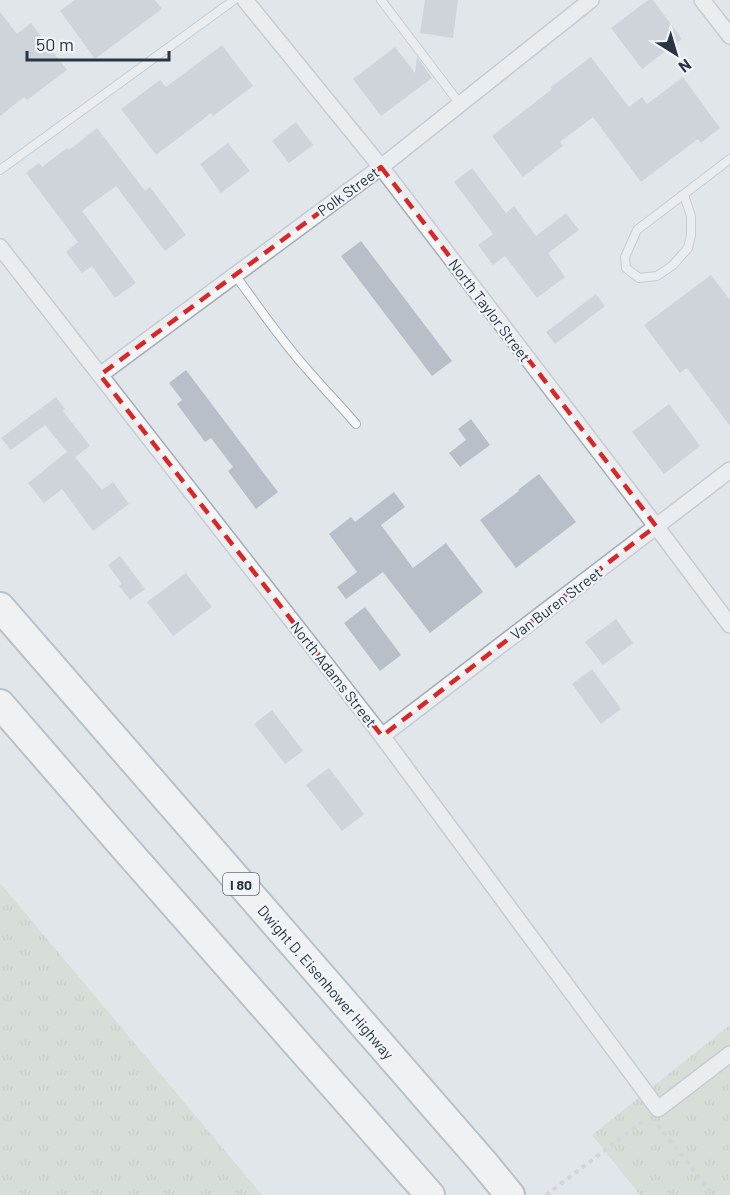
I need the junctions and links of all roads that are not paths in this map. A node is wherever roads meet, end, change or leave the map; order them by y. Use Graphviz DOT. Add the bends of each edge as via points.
graph roads {
  1 [pos="234,0"];
  2 [pos="245,0"];
  3 [pos="381,0"];
  4 [pos="591,0"];
  5 [pos="702,0"];
  6 [pos="730,36"];
  7 [pos="460,104"];
  8 [pos="730,159"];
  9 [pos="381,167"];
  10 [pos="0,170"];
  11 [pos="684,195"];
  12 [pos="0,247"];
  13 [pos="235,275"];
  14 [pos="100,375"];
  15 [pos="356,424"];
  16 [pos="730,470"];
  17 [pos="656,526"];
  18 [pos="0,607"];
  19 [pos="730,626"];
  20 [pos="0,704"];
  21 [pos="382,736"];
  22 [pos="730,1054"];
  23 [pos="430,1195"];
  24 [pos="510,1195"];
  1 -- 10 [label="lane"];
  2 -- 9 [label="street, North Taylor Street"];
  3 -- 7 [label="lane"];
  4 -- 7 [label="street, Polk Street"];
  5 -- 6 [label="street"];
  7 -- 9 [label="street, Polk Street"];
  8 -- 11 [label="lane"];
  9 -- 13 [label="street, Polk Street"];
  9 -- 17 [label="street, North Taylor Street"];
  11 -- 11 [label="lane" via="637,230 625,257 626,267 639,278 657,276 688,248 691,216"];
  12 -- 14 [label="street, North Adams Street"];
  13 -- 14 [label="street, Polk Street"];
  13 -- 15 [label="lane" via="306,368"];
  14 -- 21 [label="street, North Adams Street"];
  16 -- 17 [label="street, Van Buren Street"];
  17 -- 19 [label="street, North Taylor Street"];
  17 -- 21 [label="street, Van Buren Street"];
  18 -- 24 [label="highway, Dwight D. Eisenhower Highway / I 80"];
  20 -- 23 [label="highway"];
  21 -- 22 [label="street, North Adams Street" via="654,1112"];
}
